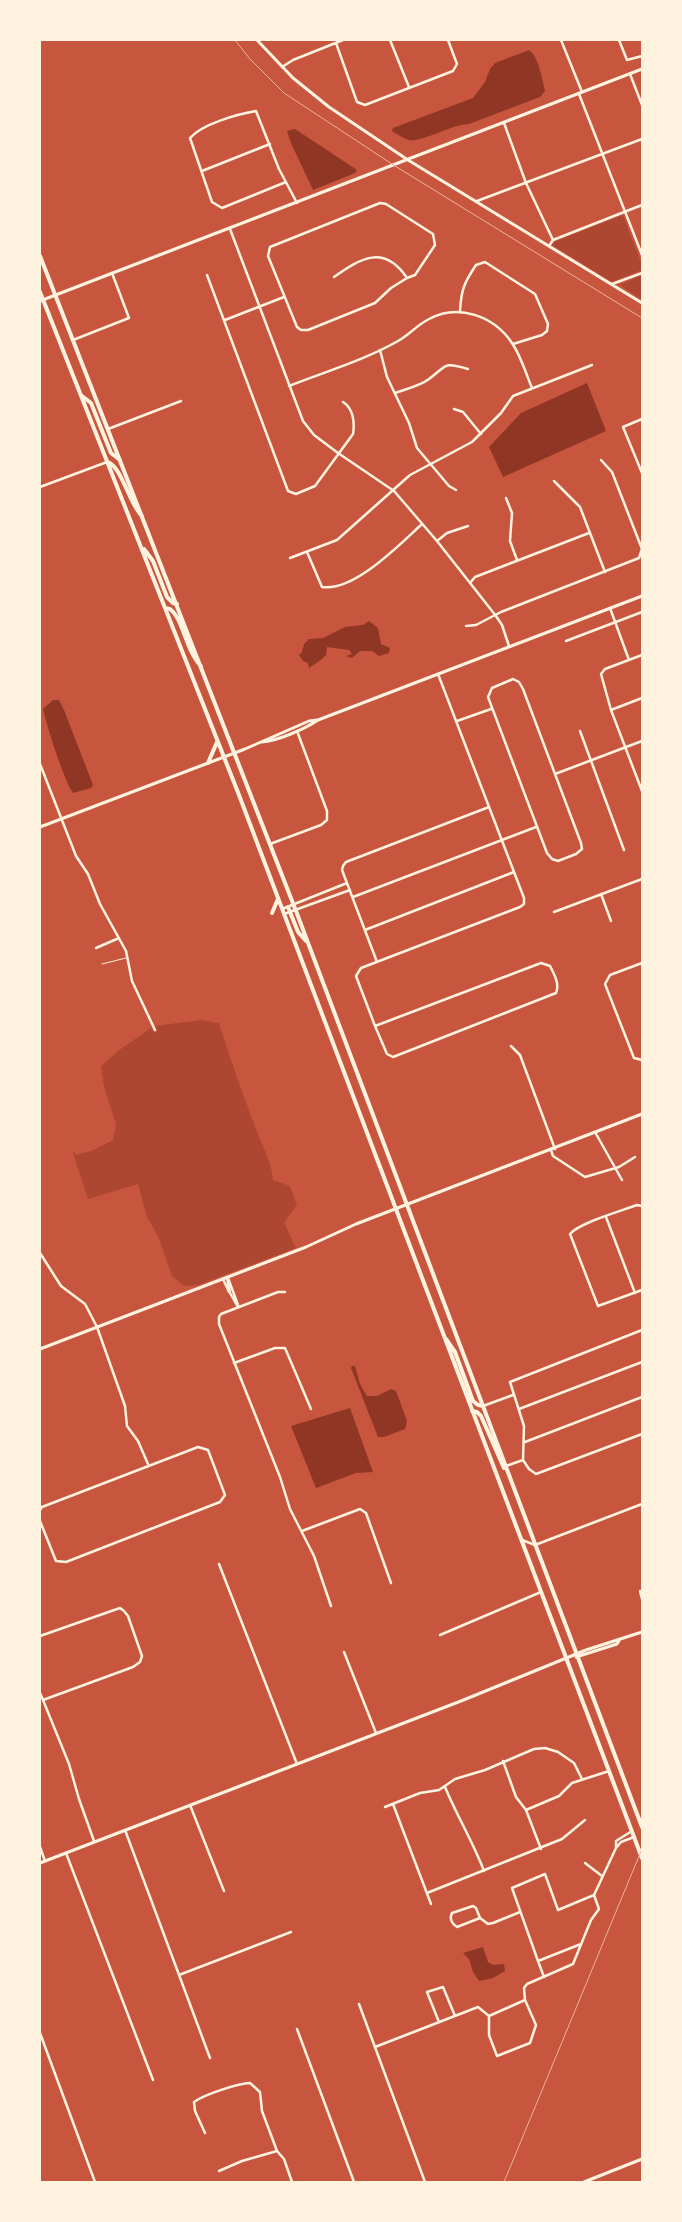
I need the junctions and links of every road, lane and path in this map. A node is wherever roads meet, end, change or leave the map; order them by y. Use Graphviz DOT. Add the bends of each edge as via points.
graph roads {
  1 [pos="257,40"];
  2 [pos="343,40"];
  3 [pos="390,40"];
  4 [pos="448,40"];
  5 [pos="561,40"];
  6 [pos="619,40"];
  7 [pos="336,43"];
  8 [pos="642,56"];
  9 [pos="282,67"];
  10 [pos="642,69"];
  11 [pos="630,74"];
  12 [pos="410,88"];
  13 [pos="580,93"];
  14 [pos="642,105"];
  15 [pos="504,123"];
  16 [pos="642,139"];
  17 [pos="270,144"];
  18 [pos="602,153"];
  19 [pos="408,160"];
  20 [pos="202,171"];
  21 [pos="286,182"];
  22 [pos="526,183"];
  23 [pos="477,201"];
  24 [pos="297,203"];
  25 [pos="642,205"];
  26 [pos="625,212"];
  27 [pos="230,229"];
  28 [pos="553,240"];
  29 [pos="549,246"];
  30 [pos="642,255"];
  31 [pos="40,256"];
  32 [pos="112,273"];
  33 [pos="642,273"];
  34 [pos="207,275"];
  35 [pos="334,277"];
  36 [pos="406,278"];
  37 [pos="612,284"];
  38 [pos="40,292"];
  39 [pos="56,295"];
  40 [pos="284,297"];
  41 [pos="42,300"];
  42 [pos="642,303"];
  43 [pos="259,307"];
  44 [pos="460,312"];
  45 [pos="225,320"];
  46 [pos="73,340"];
  47 [pos="513,344"];
  48 [pos="380,350"];
  49 [pos="592,366"];
  50 [pos="468,369"];
  51 [pos="288,386"];
  52 [pos="532,388"];
  53 [pos="395,393"];
  54 [pos="81,394"];
  55 [pos="181,401"];
  56 [pos="343,402"];
  57 [pos="454,409"];
  58 [pos="642,419"];
  59 [pos="108,429"];
  60 [pos="481,434"];
  61 [pos="338,453"];
  62 [pos="120,460"];
  63 [pos="601,460"];
  64 [pos="107,462"];
  65 [pos="431,466"];
  66 [pos="642,474"];
  67 [pos="554,481"];
  68 [pos="40,487"];
  69 [pos="456,490"];
  70 [pos="394,491"];
  71 [pos="506,498"];
  72 [pos="143,518"];
  73 [pos="422,524"];
  74 [pos="468,526"];
  75 [pos="589,533"];
  76 [pos="437,541"];
  77 [pos="140,546"];
  78 [pos="307,552"];
  79 [pos="290,558"];
  80 [pos="516,560"];
  81 [pos="605,572"];
  82 [pos="470,583"];
  83 [pos="642,596"];
  84 [pos="177,604"];
  85 [pos="165,608"];
  86 [pos="610,608"];
  87 [pos="642,612"];
  88 [pos="496,616"];
  89 [pos="616,622"];
  90 [pos="466,626"];
  91 [pos="566,641"];
  92 [pos="509,646"];
  93 [pos="642,655"];
  94 [pos="629,660"];
  95 [pos="202,667"];
  96 [pos="438,673"];
  97 [pos="642,698"];
  98 [pos="491,709"];
  99 [pos="611,710"];
  100 [pos="318,720"];
  101 [pos="457,721"];
  102 [pos="297,731"];
  103 [pos="580,731"];
  104 [pos="217,740"];
  105 [pos="642,741"];
  106 [pos="262,742"];
  107 [pos="625,747"];
  108 [pos="235,753"];
  109 [pos="224,757"];
  110 [pos="591,761"];
  111 [pos="208,763"];
  112 [pos="40,764"];
  113 [pos="554,774"];
  114 [pos="641,785"];
  115 [pos="642,791"];
  116 [pos="490,807"];
  117 [pos="61,819"];
  118 [pos="40,827"];
  119 [pos="536,827"];
  120 [pos="502,840"];
  121 [pos="270,844"];
  122 [pos="624,850"];
  123 [pos="514,872"];
  124 [pos="642,879"];
  125 [pos="347,883"];
  126 [pos="350,890"];
  127 [pos="602,894"];
  128 [pos="353,897"];
  129 [pos="278,899"];
  130 [pos="294,905"];
  131 [pos="288,907"];
  132 [pos="282,909"];
  133 [pos="296,911"];
  134 [pos="290,912"];
  135 [pos="554,912"];
  136 [pos="272,913"];
  137 [pos="284,914"];
  138 [pos="611,921"];
  139 [pos="365,930"];
  140 [pos="119,938"];
  141 [pos="307,943"];
  142 [pos="96,948"];
  143 [pos="127,958"];
  144 [pos="377,962"];
  145 [pos="642,963"];
  146 [pos="102,964"];
  147 [pos="375,1026"];
  148 [pos="155,1030"];
  149 [pos="511,1046"];
  150 [pos="642,1060"];
  151 [pos="358,1077"];
  152 [pos="346,1081"];
  153 [pos="642,1114"];
  154 [pos="595,1132"];
  155 [pos="553,1149"];
  156 [pos="635,1157"];
  157 [pos="616,1168"];
  158 [pos="622,1180"];
  159 [pos="406,1205"];
  160 [pos="642,1206"];
  161 [pos="395,1209"];
  162 [pos="606,1216"];
  163 [pos="40,1253"];
  164 [pos="225,1277"];
  165 [pos="642,1290"];
  166 [pos="285,1292"];
  167 [pos="635,1293"];
  168 [pos="238,1306"];
  169 [pos="96,1326"];
  170 [pos="642,1330"];
  171 [pos="443,1336"];
  172 [pos="40,1349"];
  173 [pos="642,1362"];
  174 [pos="234,1363"];
  175 [pos="513,1394"];
  176 [pos="642,1397"];
  177 [pos="483,1406"];
  178 [pos="519,1409"];
  179 [pos="311,1410"];
  180 [pos="472,1411"];
  181 [pos="642,1434"];
  182 [pos="525,1442"];
  183 [pos="523,1460"];
  184 [pos="148,1464"];
  185 [pos="506,1466"];
  186 [pos="510,1479"];
  187 [pos="642,1504"];
  188 [pos="40,1510"];
  189 [pos="40,1521"];
  190 [pos="302,1531"];
  191 [pos="521,1540"];
  192 [pos="536,1545"];
  193 [pos="219,1564"];
  194 [pos="391,1583"];
  195 [pos="640,1591"];
  196 [pos="541,1592"];
  197 [pos="642,1599"];
  198 [pos="331,1606"];
  199 [pos="642,1632"];
  200 [pos="440,1635"];
  201 [pos="40,1636"];
  202 [pos="344,1652"];
  203 [pos="577,1656"];
  204 [pos="566,1659"];
  205 [pos="40,1693"];
  206 [pos="43,1700"];
  207 [pos="376,1733"];
  208 [pos="503,1762"];
  209 [pos="296,1764"];
  210 [pos="609,1771"];
  211 [pos="582,1779"];
  212 [pos="445,1787"];
  213 [pos="190,1804"];
  214 [pos="393,1804"];
  215 [pos="385,1807"];
  216 [pos="526,1810"];
  217 [pos="585,1820"];
  218 [pos="642,1827"];
  219 [pos="124,1829"];
  220 [pos="632,1831"];
  221 [pos="634,1837"];
  222 [pos="94,1841"];
  223 [pos="40,1848"];
  224 [pos="616,1848"];
  225 [pos="541,1849"];
  226 [pos="66,1852"];
  227 [pos="642,1858"];
  228 [pos="45,1861"];
  229 [pos="40,1863"];
  230 [pos="585,1863"];
  231 [pos="484,1871"];
  232 [pos="602,1876"];
  233 [pos="224,1891"];
  234 [pos="427,1893"];
  235 [pos="594,1895"];
  236 [pos="431,1904"];
  237 [pos="520,1912"];
  238 [pos="480,1918"];
  239 [pos="291,1932"];
  240 [pos="581,1944"];
  241 [pos="538,1961"];
  242 [pos="179,1975"];
  243 [pos="544,1977"];
  244 [pos="525,2000"];
  245 [pos="359,2004"];
  246 [pos="455,2016"];
  247 [pos="489,2016"];
  248 [pos="439,2022"];
  249 [pos="297,2029"];
  250 [pos="40,2033"];
  251 [pos="375,2047"];
  252 [pos="210,2058"];
  253 [pos="153,2080"];
  254 [pos="205,2133"];
  255 [pos="277,2151"];
  256 [pos="642,2159"];
  257 [pos="219,2172"];
  258 [pos="95,2182"];
  259 [pos="292,2182"];
  260 [pos="354,2182"];
  261 [pos="425,2182"];
  262 [pos="584,2182"];
  1 -- 9 [label="street"];
  2 -- 7 [label="street"];
  3 -- 12 [label="street"];
  4 -- 12 [label="street" via="457,64 453,71"];
  5 -- 13 [label="street"];
  6 -- 8 [label="street" via="627,60"];
  7 -- 9 [label="street"];
  7 -- 12 [label="street" via="357,102 365,105"];
  9 -- 19 [label="street" via="329,107"];
  10 -- 11 [label="street"];
  11 -- 13 [label="street"];
  11 -- 14 [label="street"];
  13 -- 15 [label="street"];
  13 -- 18 [label="street"];
  15 -- 19 [label="street"];
  15 -- 22 [label="street"];
  16 -- 18 [label="street"];
  17 -- 20 [label="street"];
  17 -- 20 [label="street" via="256,111 208,126 190,138"];
  17 -- 21 [label="street"];
  18 -- 22 [label="street"];
  18 -- 26 [label="street"];
  19 -- 23 [label="street"];
  19 -- 24 [label="street"];
  20 -- 21 [label="street" via="212,202 222,208"];
  21 -- 24 [label="street"];
  22 -- 23 [label="street"];
  22 -- 28 [label="street"];
  23 -- 29 [label="street"];
  24 -- 27 [label="street"];
  25 -- 26 [label="street"];
  26 -- 28 [label="street"];
  26 -- 30 [label="street"];
  27 -- 32 [label="street"];
  27 -- 43 [label="street"];
  28 -- 29 [label="street"];
  29 -- 37 [label="street"];
  31 -- 39 [label="highway"];
  32 -- 39 [label="street"];
  32 -- 46 [label="street" via="129,318"];
  33 -- 37 [label="street"];
  34 -- 45 [label="street"];
  35 -- 36 [label="street" via="376,256 400,268"];
  36 -- 40 [label="street" via="375,303 308,330 297,327"];
  36 -- 40 [label="street" via="420,269 435,245 435,239 433,234 386,204 380,204 270,247 268,256"];
  37 -- 42 [label="street"];
  38 -- 41 [label="highway"];
  39 -- 41 [label="street"];
  39 -- 46 [label="highway"];
  40 -- 43 [label="street"];
  41 -- 54 [label="highway"];
  43 -- 45 [label="street"];
  43 -- 51 [label="street"];
  44 -- 47 [label="street" via="476,314 490,321"];
  44 -- 47 [label="street" via="464,283 476,265 485,262 534,294 548,324 542,335"];
  44 -- 48 [label="street" via="430,318 400,341"];
  45 -- 61 [label="street" via="288,491 296,494 315,486"];
  46 -- 59 [label="highway"];
  47 -- 52 [label="street"];
  48 -- 51 [label="street"];
  48 -- 53 [label="street"];
  49 -- 52 [label="street"];
  50 -- 53 [label="street" via="456,365 441,367 428,380"];
  51 -- 61 [label="street" via="303,421 314,435"];
  52 -- 60 [label="street" via="513,396 502,413"];
  53 -- 65 [label="street" via="417,448"];
  54 -- 62 [label="highway" via="91,403 111,453"];
  54 -- 64 [label="highway"];
  55 -- 59 [label="street"];
  56 -- 61 [label="street" via="348,405 355,423 353,434"];
  57 -- 60 [label="street" via="463,412"];
  58 -- 66 [label="street" via="623,427"];
  59 -- 62 [label="highway"];
  60 -- 65 [label="street"];
  61 -- 70 [label="street"];
  62 -- 72 [label="highway"];
  63 -- 81 [label="street" via="612,472 642,549 639,558"];
  64 -- 68 [label="street"];
  64 -- 72 [label="highway" via="117,469 131,503"];
  64 -- 77 [label="highway"];
  65 -- 69 [label="street"];
  65 -- 70 [label="street" via="410,475"];
  67 -- 75 [label="street" via="580,507"];
  70 -- 73 [label="street"];
  70 -- 78 [label="street" via="337,540"];
  71 -- 80 [label="street" via="512,513 510,541"];
  72 -- 84 [label="highway"];
  73 -- 76 [label="street"];
  73 -- 78 [label="street" via="363,576 329,588 322,587"];
  74 -- 76 [label="street" via="447,533"];
  75 -- 80 [label="street"];
  75 -- 81 [label="street"];
  76 -- 82 [label="street"];
  77 -- 84 [label="highway" via="153,561 170,601"];
  77 -- 85 [label="highway"];
  78 -- 79 [label="street"];
  80 -- 82 [label="street" via="475,576"];
  81 -- 88 [label="street"];
  82 -- 88 [label="street"];
  83 -- 86 [label="street"];
  84 -- 95 [label="highway"];
  85 -- 95 [label="highway" via="175,614 189,649"];
  85 -- 104 [label="highway"];
  86 -- 89 [label="street"];
  86 -- 92 [label="street"];
  87 -- 89 [label="street"];
  88 -- 90 [label="street"];
  88 -- 92 [label="street"];
  89 -- 91 [label="street"];
  89 -- 94 [label="street"];
  92 -- 96 [label="street"];
  93 -- 94 [label="street"];
  94 -- 99 [label="street" via="601,674"];
  95 -- 108 [label="highway"];
  96 -- 100 [label="street"];
  96 -- 101 [label="street"];
  97 -- 99 [label="street"];
  98 -- 101 [label="street"];
  98 -- 113 [label="street" via="488,697 492,688 513,680 519,682"];
  98 -- 119 [label="street"];
  99 -- 107 [label="street"];
  100 -- 102 [label="street"];
  100 -- 106 [label="street" via="309,720"];
  101 -- 116 [label="street"];
  102 -- 106 [label="street"];
  102 -- 121 [label="street" via="327,811 327,820 322,825"];
  103 -- 110 [label="street"];
  104 -- 109 [label="highway"];
  104 -- 111 [label="highway"];
  105 -- 107 [label="street"];
  106 -- 108 [label="street"];
  107 -- 110 [label="street"];
  107 -- 114 [label="street"];
  108 -- 109 [label="street"];
  108 -- 121 [label="highway"];
  109 -- 111 [label="street"];
  109 -- 129 [label="highway"];
  110 -- 113 [label="street"];
  110 -- 122 [label="street"];
  111 -- 117 [label="street"];
  112 -- 117 [label="street"];
  113 -- 119 [label="street" via="582,849 558,861 552,859"];
  114 -- 115 [label="street"];
  116 -- 120 [label="street"];
  116 -- 125 [label="street" via="346,862 342,866"];
  117 -- 118 [label="street"];
  117 -- 140 [label="street" via="76,856"];
  119 -- 120 [label="street"];
  120 -- 123 [label="street"];
  120 -- 128 [label="street"];
  121 -- 130 [label="highway"];
  123 -- 139 [label="street"];
  123 -- 144 [label="street" via="524,898 520,907"];
  124 -- 127 [label="street"];
  125 -- 126 [label="street"];
  125 -- 130 [label="street"];
  126 -- 128 [label="street"];
  126 -- 133 [label="street"];
  127 -- 135 [label="street"];
  127 -- 138 [label="street"];
  128 -- 139 [label="street"];
  129 -- 132 [label="highway"];
  129 -- 136 [label="highway"];
  130 -- 131 [label="street"];
  130 -- 133 [label="highway"];
  131 -- 132 [label="street"];
  131 -- 134 [label="highway"];
  132 -- 137 [label="highway"];
  133 -- 134 [label="street"];
  133 -- 141 [label="highway"];
  134 -- 137 [label="street"];
  134 -- 141 [label="highway" via="298,932"];
  137 -- 152 [label="highway"];
  139 -- 144 [label="street"];
  140 -- 142 [label="street"];
  140 -- 143 [label="street"];
  141 -- 151 [label="highway"];
  143 -- 146 [label="lane"];
  143 -- 148 [label="street" via="132,981"];
  144 -- 147 [label="street" via="361,968 356,976"];
  145 -- 150 [label="street" via="610,975 605,984 634,1058"];
  147 -- 147 [label="street" via="386,1054 392,1057 556,993 557,984 550,966 541,963"];
  149 -- 155 [label="street" via="520,1055"];
  151 -- 152 [label="highway"];
  151 -- 159 [label="highway"];
  152 -- 161 [label="highway"];
  153 -- 154 [label="street"];
  154 -- 155 [label="street"];
  154 -- 157 [label="street"];
  155 -- 157 [label="street" via="553,1156 583,1177"];
  155 -- 159 [label="street"];
  156 -- 157 [label="street"];
  157 -- 158 [label="street"];
  159 -- 161 [label="street"];
  159 -- 177 [label="highway"];
  160 -- 162 [label="street"];
  161 -- 164 [label="street"];
  161 -- 171 [label="highway"];
  162 -- 167 [label="street"];
  162 -- 167 [label="street" via="570,1234 598,1306"];
  163 -- 169 [label="street" via="61,1286 85,1304"];
  164 -- 168 [label="street"];
  164 -- 168 [label="street"];
  164 -- 169 [label="street"];
  165 -- 167 [label="street"];
  166 -- 168 [label="street"];
  168 -- 174 [label="street" via="221,1314 218,1320"];
  169 -- 172 [label="street"];
  169 -- 184 [label="street" via="125,1406 127,1426"];
  170 -- 175 [label="street" via="510,1382"];
  171 -- 177 [label="highway" via="455,1352 474,1402"];
  171 -- 180 [label="highway"];
  173 -- 178 [label="street"];
  174 -- 179 [label="street" via="275,1348 284,1348"];
  174 -- 190 [label="street" via="290,1509"];
  175 -- 177 [label="street"];
  175 -- 178 [label="street"];
  176 -- 182 [label="street"];
  177 -- 185 [label="highway"];
  178 -- 182 [label="street"];
  180 -- 186 [label="highway" via="481,1416"];
  180 -- 191 [label="highway"];
  181 -- 183 [label="street" via="536,1474"];
  182 -- 183 [label="street"];
  183 -- 185 [label="street"];
  184 -- 188 [label="street"];
  184 -- 189 [label="street" via="198,1447 208,1450 225,1495 220,1502 66,1562 56,1561"];
  185 -- 186 [label="highway"];
  186 -- 192 [label="highway"];
  187 -- 192 [label="street"];
  190 -- 194 [label="street" via="355,1510 366,1513"];
  190 -- 198 [label="street"];
  191 -- 192 [label="street"];
  191 -- 196 [label="highway"];
  192 -- 203 [label="highway"];
  193 -- 209 [label="street"];
  195 -- 197 [label="street"];
  196 -- 200 [label="street"];
  196 -- 204 [label="highway"];
  199 -- 203 [label="street"];
  201 -- 206 [label="street" via="120,1608 128,1616 142,1656 133,1667"];
  202 -- 207 [label="street"];
  203 -- 204 [label="street"];
  203 -- 218 [label="highway"];
  204 -- 207 [label="street"];
  204 -- 210 [label="highway"];
  205 -- 206 [label="street"];
  206 -- 222 [label="street" via="69,1764"];
  207 -- 209 [label="street"];
  208 -- 211 [label="street" via="534,1749 545,1748 574,1763"];
  208 -- 212 [label="street" via="456,1779"];
  208 -- 216 [label="street" via="516,1797"];
  209 -- 213 [label="street"];
  210 -- 211 [label="street"];
  210 -- 220 [label="highway"];
  211 -- 216 [label="street" via="567,1786 560,1796"];
  212 -- 214 [label="street"];
  212 -- 231 [label="street"];
  213 -- 219 [label="street"];
  213 -- 233 [label="street"];
  214 -- 215 [label="street"];
  214 -- 234 [label="street"];
  216 -- 225 [label="street"];
  217 -- 225 [label="street" via="562,1839"];
  219 -- 222 [label="street"];
  219 -- 242 [label="street"];
  220 -- 221 [label="highway"];
  220 -- 224 [label="street" via="616,1841"];
  221 -- 224 [label="street" via="621,1842"];
  221 -- 227 [label="highway"];
  222 -- 226 [label="street"];
  223 -- 228 [label="street"];
  224 -- 232 [label="street"];
  225 -- 231 [label="street" via="508,1859"];
  226 -- 228 [label="street"];
  226 -- 253 [label="street"];
  228 -- 229 [label="street"];
  230 -- 232 [label="street"];
  231 -- 234 [label="street"];
  232 -- 235 [label="street"];
  234 -- 236 [label="street"];
  235 -- 237 [label="street" via="558,1910 545,1874 512,1888"];
  235 -- 240 [label="street" via="599,1909"];
  237 -- 238 [label="street" via="488,1924"];
  237 -- 241 [label="street"];
  238 -- 238 [label="street" via="457,1927 451,1917 452,1913 472,1906"];
  239 -- 242 [label="street"];
  240 -- 241 [label="street"];
  240 -- 243 [label="street" via="570,1967"];
  241 -- 243 [label="street"];
  242 -- 252 [label="street"];
  243 -- 244 [label="street" via="527,1984"];
  244 -- 247 [label="street"];
  244 -- 247 [label="street" via="536,2024 530,2043 497,2056 489,2035"];
  245 -- 251 [label="street"];
  246 -- 247 [label="street" via="478,2008"];
  246 -- 248 [label="street"];
  246 -- 248 [label="street" via="443,1987 427,1992"];
  248 -- 251 [label="street"];
  249 -- 260 [label="street"];
  250 -- 258 [label="street"];
  251 -- 261 [label="street"];
  254 -- 255 [label="street" via="194,2102 201,2096 250,2083 260,2092 262,2111"];
  255 -- 257 [label="street" via="242,2161"];
  255 -- 259 [label="street" via="284,2159"];
  256 -- 262 [label="street"];
}
